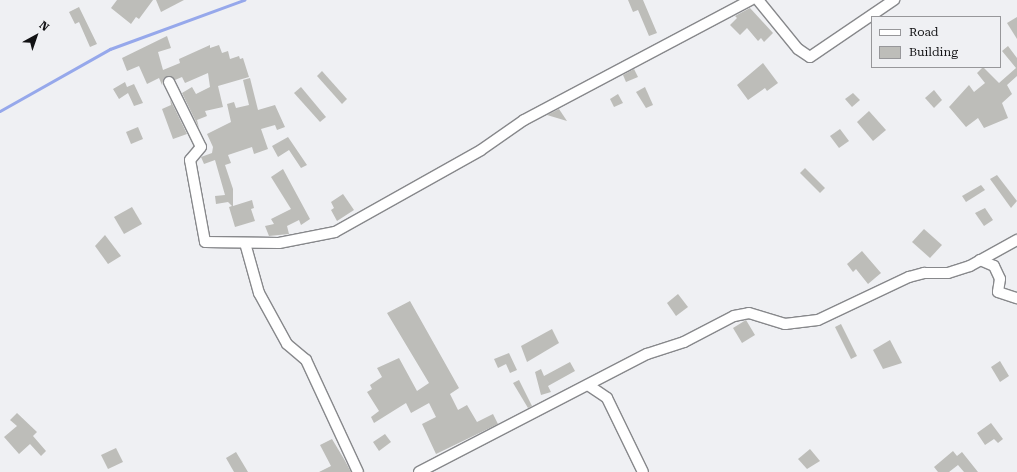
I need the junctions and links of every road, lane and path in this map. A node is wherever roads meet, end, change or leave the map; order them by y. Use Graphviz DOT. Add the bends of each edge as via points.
graph roads {
  1 [pos="751,0"];
  2 [pos="758,0"];
  3 [pos="894,0"];
  4 [pos="169,82"];
  5 [pos="1017,240"];
  6 [pos="245,243"];
  7 [pos="980,260"];
  8 [pos="1017,298"];
  9 [pos="588,385"];
  10 [pos="358,472"];
  11 [pos="419,472"];
  12 [pos="643,472"];
  1 -- 6 [label="street" via="524,120 481,150 334,232 279,243"];
  2 -- 3 [label="street" via="798,49 810,57"];
  4 -- 6 [label="street" via="201,147 190,160 205,242"];
  5 -- 7 [label="street"];
  6 -- 10 [label="street" via="259,293 287,344 306,360"];
  7 -- 8 [label="street" via="994,266 1000,280 998,292"];
  7 -- 9 [label="street" via="948,273 924,273 909,277 818,320 785,324 750,313 734,316 684,342 648,354"];
  9 -- 11 [label="street"];
  9 -- 12 [label="street" via="607,398"];
}
